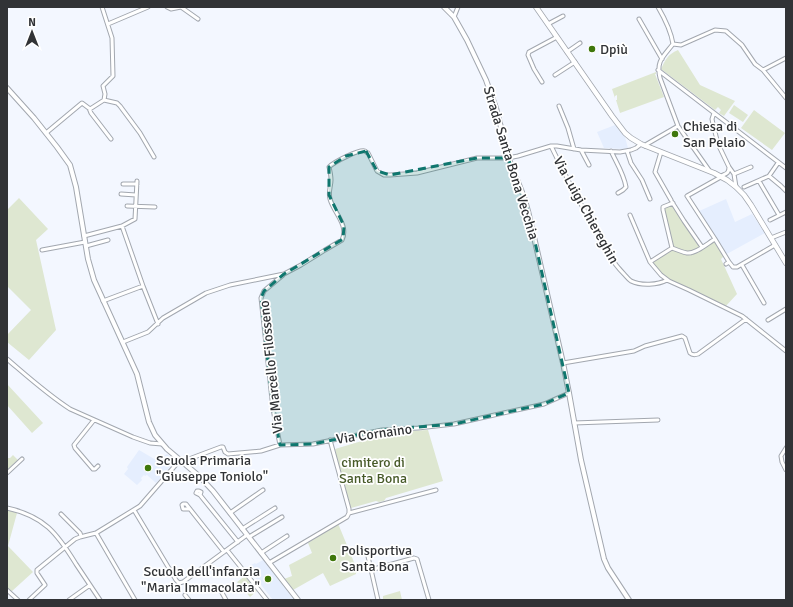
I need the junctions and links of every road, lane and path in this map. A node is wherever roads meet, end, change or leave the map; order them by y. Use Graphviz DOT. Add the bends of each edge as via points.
graph roads {
  1 [pos="102,7"];
  2 [pos="148,7"];
  3 [pos="166,7"];
  4 [pos="444,7"];
  5 [pos="458,7"];
  6 [pos="536,7"];
  7 [pos="658,7"];
  8 [pos="563,16"];
  9 [pos="454,17"];
  10 [pos="198,19"];
  11 [pos="639,19"];
  12 [pos="108,24"];
  13 [pos="548,24"];
  14 [pos="557,37"];
  15 [pos="580,43"];
  16 [pos="673,44"];
  17 [pos="567,52"];
  18 [pos="786,58"];
  19 [pos="662,59"];
  20 [pos="574,62"];
  21 [pos="658,70"];
  22 [pos="763,70"];
  23 [pos="555,75"];
  24 [pos="542,82"];
  25 [pos="7,88"];
  26 [pos="786,98"];
  27 [pos="104,100"];
  28 [pos="559,106"];
  29 [pos="89,108"];
  30 [pos="714,113"];
  31 [pos="678,126"];
  32 [pos="46,133"];
  33 [pos="111,139"];
  34 [pos="643,145"];
  35 [pos="551,146"];
  36 [pos="574,149"];
  37 [pos="581,150"];
  38 [pos="611,151"];
  39 [pos="627,151"];
  40 [pos="661,152"];
  41 [pos="154,157"];
  42 [pos="508,158"];
  43 [pos="778,163"];
  44 [pos="705,164"];
  45 [pos="589,165"];
  46 [pos="729,167"];
  47 [pos="752,167"];
  48 [pos="786,168"];
  49 [pos="703,169"];
  50 [pos="710,172"];
  51 [pos="729,172"];
  52 [pos="734,174"];
  53 [pos="721,176"];
  54 [pos="769,176"];
  55 [pos="729,181"];
  56 [pos="759,181"];
  57 [pos="123,184"];
  58 [pos="736,187"];
  59 [pos="744,187"];
  60 [pos="786,191"];
  61 [pos="618,192"];
  62 [pos="121,194"];
  63 [pos="136,195"];
  64 [pos="650,199"];
  65 [pos="672,201"];
  66 [pos="127,206"];
  67 [pos="136,206"];
  68 [pos="155,207"];
  69 [pos="786,212"];
  70 [pos="630,215"];
  71 [pos="779,215"];
  72 [pos="770,220"];
  73 [pos="122,226"];
  74 [pos="786,232"];
  75 [pos="84,236"];
  76 [pos="771,238"];
  77 [pos="715,239"];
  78 [pos="108,240"];
  79 [pos="85,244"];
  80 [pos="775,245"];
  81 [pos="702,247"];
  82 [pos="672,248"];
  83 [pos="42,250"];
  84 [pos="650,262"];
  85 [pos="786,263"];
  86 [pos="742,265"];
  87 [pos="284,274"];
  88 [pos="667,280"];
  89 [pos="143,286"];
  90 [pos="104,301"];
  91 [pos="764,303"];
  92 [pos="786,309"];
  93 [pos="746,319"];
  94 [pos="768,320"];
  95 [pos="158,324"];
  96 [pos="123,342"];
  97 [pos="786,350"];
  98 [pos="7,359"];
  99 [pos="563,363"];
  100 [pos="569,393"];
  101 [pos="94,420"];
  102 [pos="658,420"];
  103 [pos="574,422"];
  104 [pos="330,440"];
  105 [pos="162,444"];
  106 [pos="280,445"];
  107 [pos="786,448"];
  108 [pos="22,459"];
  109 [pos="180,460"];
  110 [pos="184,463"];
  111 [pos="98,466"];
  112 [pos="786,470"];
  113 [pos="7,473"];
  114 [pos="263,490"];
  115 [pos="436,490"];
  116 [pos="200,495"];
  117 [pos="7,508"];
  118 [pos="275,508"];
  119 [pos="190,509"];
  120 [pos="134,510"];
  121 [pos="230,513"];
  122 [pos="349,513"];
  123 [pos="61,514"];
  124 [pos="282,517"];
  125 [pos="242,529"];
  126 [pos="96,533"];
  127 [pos="81,536"];
  128 [pos="248,536"];
  129 [pos="287,536"];
  130 [pos="238,542"];
  131 [pos="66,546"];
  132 [pos="225,551"];
  133 [pos="367,552"];
  134 [pos="261,553"];
  135 [pos="269,563"];
  136 [pos="372,572"];
  137 [pos="90,586"];
  138 [pos="7,590"];
  139 [pos="221,591"];
  140 [pos="186,595"];
  141 [pos="18,600"];
  142 [pos="29,600"];
  143 [pos="69,600"];
  144 [pos="100,600"];
  145 [pos="135,600"];
  146 [pos="189,600"];
  147 [pos="226,600"];
  148 [pos="267,600"];
  149 [pos="298,600"];
  150 [pos="378,600"];
  151 [pos="430,600"];
  152 [pos="629,600"];
  1 -- 12 [label="street"];
  2 -- 12 [label="street"];
  3 -- 10 [label="street" via="181,7"];
  4 -- 9 [label="street, Strada Santa Bona Vecchia"];
  5 -- 9 [label="street"];
  6 -- 13 [label="main road"];
  7 -- 16 [label="street" via="666,21"];
  8 -- 13 [label="street"];
  9 -- 42 [label="street, Strada Santa Bona Vecchia" via="486,80 496,108"];
  11 -- 19 [label="street"];
  12 -- 27 [label="street" via="112,38 113,76 103,86"];
  13 -- 14 [label="main road"];
  14 -- 17 [label="main road"];
  14 -- 24 [label="street" via="529,52 534,69"];
  15 -- 17 [label="street"];
  16 -- 19 [label="street"];
  16 -- 22 [label="street" via="681,45 715,30 726,32 742,45 755,64"];
  17 -- 20 [label="main road"];
  18 -- 22 [label="street"];
  19 -- 21 [label="street"];
  20 -- 23 [label="street"];
  20 -- 34 [label="main road" via="619,126"];
  21 -- 30 [label="street"];
  21 -- 31 [label="street"];
  22 -- 26 [label="street"];
  25 -- 32 [label="street"];
  27 -- 29 [label="street"];
  27 -- 41 [label="street" via="120,106"];
  28 -- 36 [label="street"];
  29 -- 32 [label="street" via="82,103"];
  29 -- 33 [label="street"];
  30 -- 43 [label="street"];
  30 -- 46 [label="street" via="712,119 718,144"];
  31 -- 34 [label="street"];
  31 -- 44 [label="street"];
  32 -- 75 [label="street" via="71,168"];
  34 -- 39 [label="street"];
  34 -- 40 [label="main road"];
  35 -- 36 [label="street"];
  35 -- 42 [label="street"];
  35 -- 88 [label="street, Via Luigi Chiereghin" via="606,251 619,269 630,280 639,283 650,284"];
  36 -- 37 [label="street"];
  37 -- 38 [label="street"];
  37 -- 45 [label="street"];
  38 -- 39 [label="street"];
  38 -- 61 [label="street" via="626,184 623,190"];
  39 -- 64 [label="street"];
  40 -- 49 [label="main road"];
  40 -- 65 [label="street" via="655,172"];
  42 -- 87 [label="street" via="477,158 417,173 384,175 377,171 366,151 346,156 329,167 330,201 344,226 343,238"];
  42 -- 99 [label="street, Strada Santa Bona Vecchia" via="524,197"];
  43 -- 48 [label="street"];
  43 -- 54 [label="street"];
  44 -- 49 [label="street"];
  44 -- 50 [label="street"];
  46 -- 51 [label="street"];
  46 -- 52 [label="street"];
  47 -- 52 [label="street"];
  49 -- 50 [label="main road"];
  50 -- 53 [label="main road"];
  51 -- 53 [label="street"];
  51 -- 55 [label="street"];
  52 -- 58 [label="street"];
  53 -- 55 [label="main road"];
  53 -- 77 [label="street" via="687,196"];
  54 -- 56 [label="street"];
  54 -- 60 [label="street"];
  55 -- 58 [label="main road"];
  56 -- 59 [label="street"];
  56 -- 71 [label="street"];
  57 -- 63 [label="street" via="137,183"];
  58 -- 76 [label="main road" via="747,199"];
  62 -- 63 [label="street"];
  63 -- 67 [label="street"];
  65 -- 81 [label="street"];
  65 -- 82 [label="street" via="663,207"];
  66 -- 67 [label="street"];
  67 -- 68 [label="street"];
  67 -- 73 [label="street" via="135,219"];
  69 -- 71 [label="street"];
  70 -- 84 [label="street"];
  71 -- 72 [label="street"];
  73 -- 75 [label="street"];
  73 -- 89 [label="street"];
  74 -- 76 [label="street"];
  75 -- 79 [label="street"];
  76 -- 80 [label="main road"];
  77 -- 81 [label="street"];
  77 -- 86 [label="street" via="727,263 733,267"];
  78 -- 79 [label="street"];
  79 -- 83 [label="street"];
  79 -- 90 [label="street" via="92,275"];
  80 -- 85 [label="main road"];
  80 -- 86 [label="street"];
  81 -- 82 [label="street" via="690,253"];
  82 -- 84 [label="street"];
  84 -- 88 [label="street"];
  86 -- 91 [label="street"];
  87 -- 95 [label="street" via="230,285 206,293"];
  87 -- 106 [label="street, Via Marcello Filosseno" via="264,291 262,298 273,409"];
  88 -- 93 [label="street"];
  89 -- 90 [label="street"];
  89 -- 95 [label="street"];
  90 -- 96 [label="street"];
  92 -- 94 [label="street"];
  93 -- 97 [label="street"];
  93 -- 99 [label="street" via="695,355 690,353 682,336 634,351"];
  95 -- 96 [label="street" via="148,332"];
  96 -- 105 [label="street" via="138,378 149,422"];
  98 -- 101 [label="street" via="64,405"];
  99 -- 100 [label="street, Strada Santa Bona Vecchia"];
  100 -- 103 [label="street, Strada Santa Bona Vecchia"];
  100 -- 104 [label="street, Via Cornaino" via="544,404 454,424 382,430"];
  101 -- 105 [label="street" via="133,437"];
  101 -- 111 [label="street" via="74,445 94,469"];
  102 -- 103 [label="street"];
  103 -- 152 [label="street, Strada Santa Bona Vecchia" via="606,563"];
  104 -- 106 [label="street, Via Cornaino" via="313,444"];
  104 -- 122 [label="street"];
  105 -- 109 [label="street"];
  106 -- 110 [label="street, Via Cornaino" via="261,451 228,454 221,447"];
  107 -- 112 [label="street" via="781,456"];
  108 -- 113 [label="street"];
  109 -- 110 [label="street"];
  109 -- 120 [label="street"];
  110 -- 121 [label="street"];
  114 -- 121 [label="street"];
  115 -- 122 [label="street"];
  116 -- 130 [label="street"];
  117 -- 131 [label="street" via="28,514 44,523"];
  118 -- 125 [label="street"];
  119 -- 132 [label="street"];
  120 -- 126 [label="street"];
  120 -- 132 [label="street" via="179,583 184,582"];
  121 -- 125 [label="street"];
  122 -- 135 [label="street" via="347,517"];
  123 -- 127 [label="street"];
  124 -- 128 [label="street"];
  125 -- 128 [label="street"];
  126 -- 127 [label="street"];
  126 -- 145 [label="street"];
  127 -- 131 [label="street"];
  128 -- 130 [label="street"];
  128 -- 134 [label="street"];
  129 -- 134 [label="street"];
  130 -- 132 [label="street"];
  131 -- 137 [label="street"];
  131 -- 142 [label="street" via="37,571 45,585"];
  132 -- 148 [label="street"];
  133 -- 136 [label="street"];
  134 -- 135 [label="street"];
  135 -- 149 [label="street"];
  136 -- 150 [label="street"];
  136 -- 151 [label="street" via="374,569 417,559"];
  137 -- 143 [label="street"];
  137 -- 144 [label="street"];
  138 -- 141 [label="street"];
  139 -- 147 [label="street"];
  140 -- 146 [label="street"];
}
